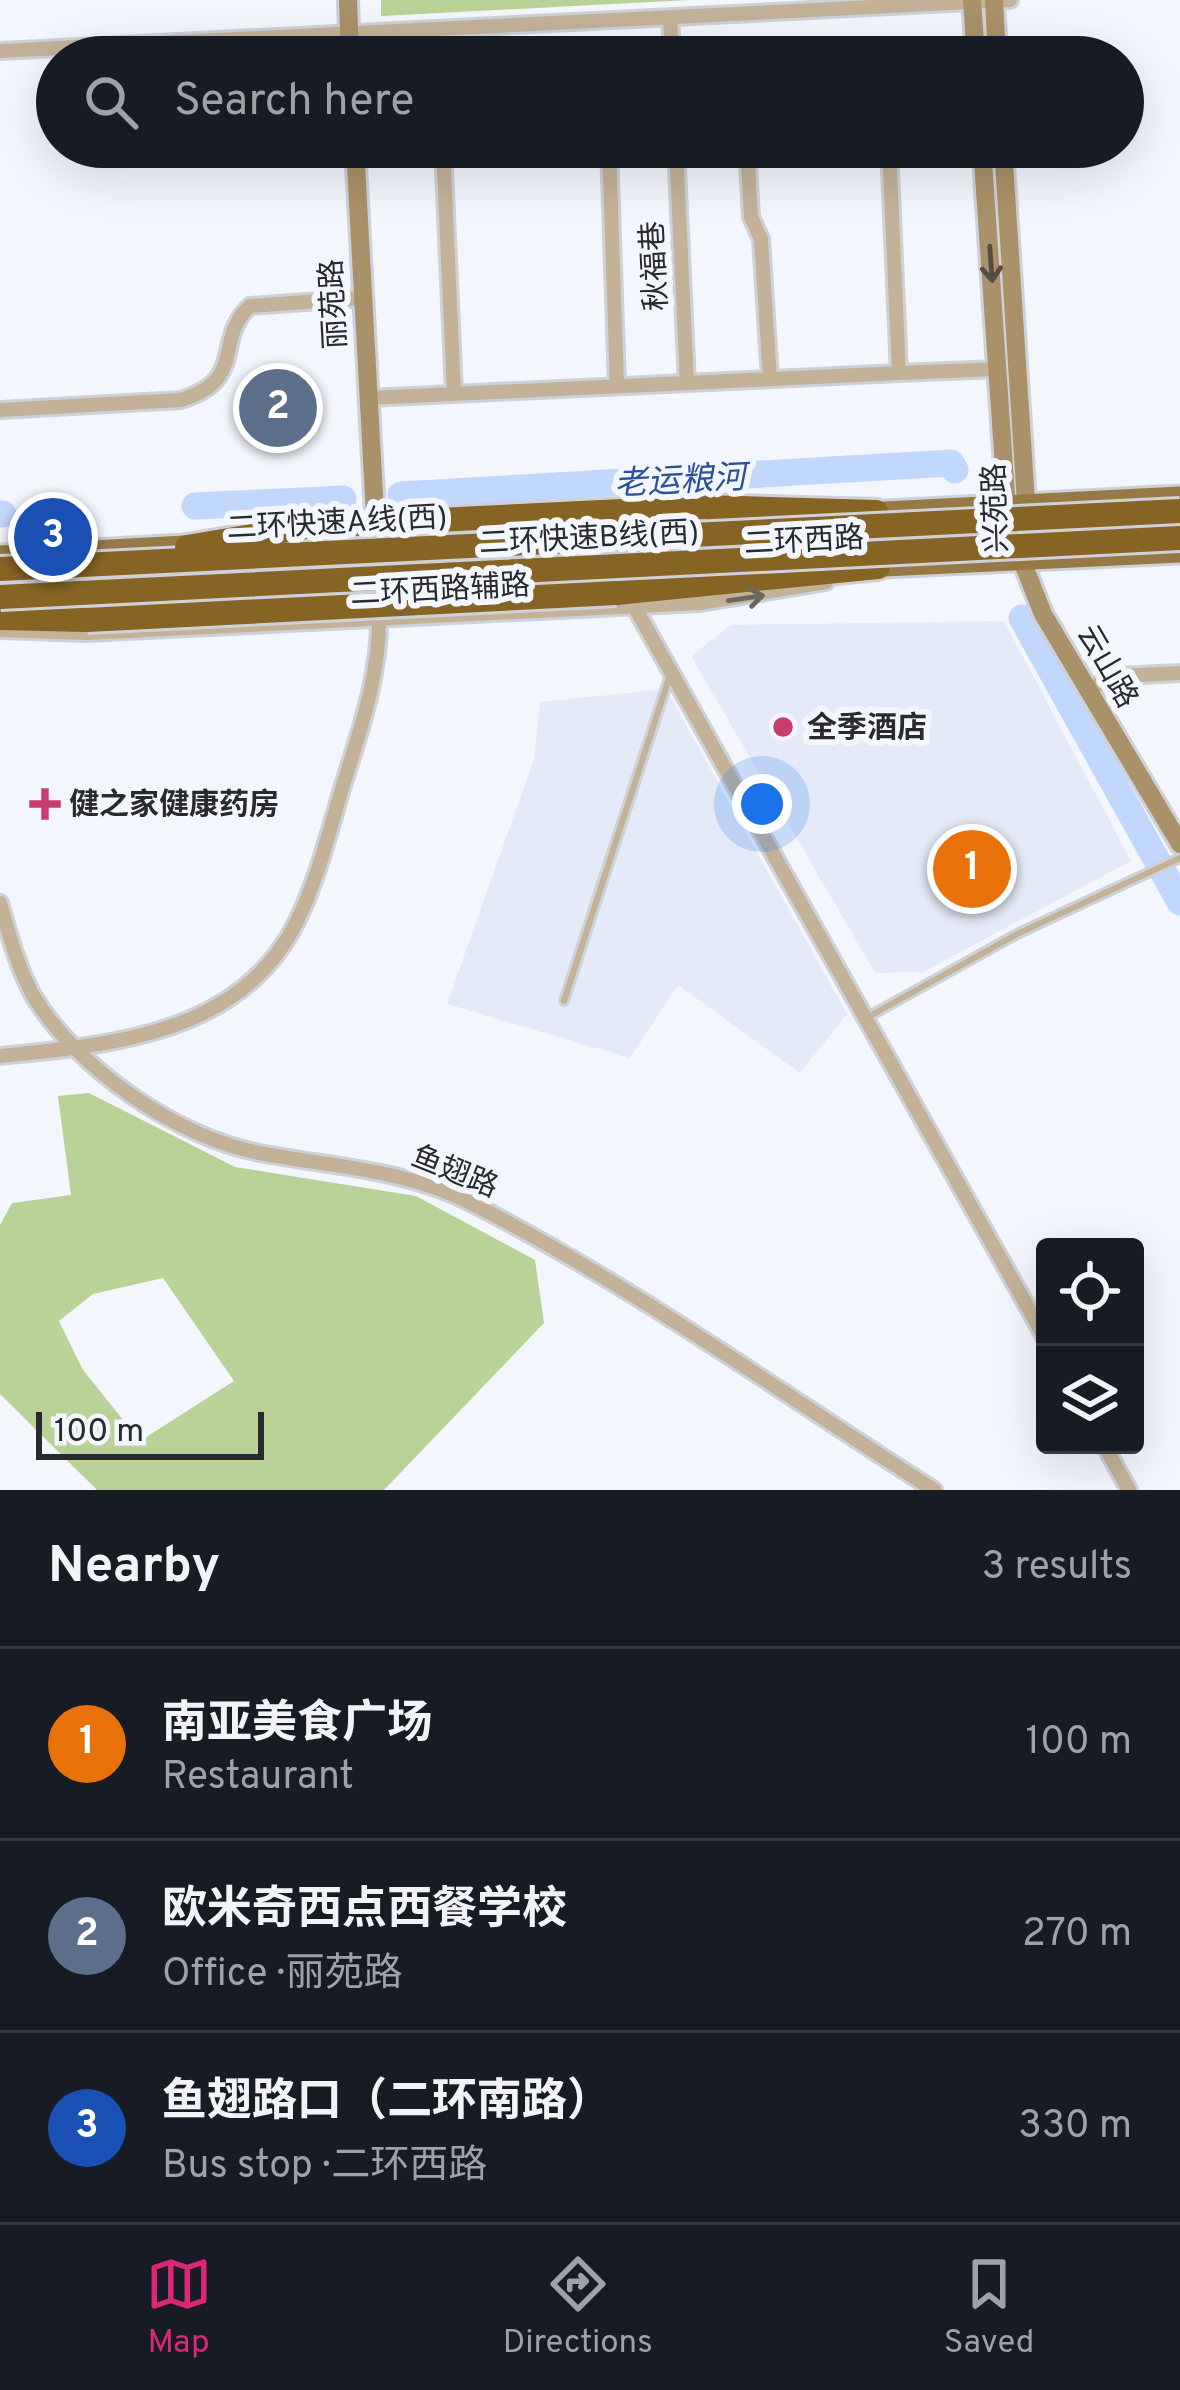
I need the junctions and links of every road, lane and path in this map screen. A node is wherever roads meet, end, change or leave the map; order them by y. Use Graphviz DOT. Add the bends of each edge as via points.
graph roads {
  1 [pos="348,0"];
  2 [pos="999,1"];
  3 [pos="972,2"];
  4 [pos="670,17"];
  5 [pos="349,34"];
  6 [pos="308,36"];
  7 [pos="670,36"];
  8 [pos="974,36"];
  9 [pos="998,36"];
  10 [pos="36,49"];
  11 [pos="0,51"];
  12 [pos="356,168"];
  13 [pos="443,168"];
  14 [pos="610,168"];
  15 [pos="677,168"];
  16 [pos="748,168"];
  17 [pos="890,168"];
  18 [pos="984,168"];
  19 [pos="1004,168"];
  20 [pos="363,298"];
  21 [pos="998,369"];
  22 [pos="899,374"];
  23 [pos="770,379"];
  24 [pos="687,383"];
  25 [pos="617,386"];
  26 [pos="454,393"];
  27 [pos="369,398"];
  28 [pos="0,410"];
  29 [pos="1180,497"];
  30 [pos="1017,505"];
  31 [pos="1180,511"];
  32 [pos="876,512"];
  33 [pos="376,537"];
  34 [pos="1180,538"];
  35 [pos="1180,552"];
  36 [pos="0,556"];
  37 [pos="1024,565"];
  38 [pos="878,567"];
  39 [pos="0,569"];
  40 [pos="0,597"];
  41 [pos="625,600"];
  42 [pos="378,604"];
  43 [pos="0,614"];
  44 [pos="0,629"];
  45 [pos="671,671"];
  46 [pos="1180,673"];
  47 [pos="1086,690"];
  48 [pos="1180,844"];
  49 [pos="1180,858"];
  50 [pos="0,903"];
  51 [pos="564,1001"];
  52 [pos="867,1018"];
  53 [pos="78,1048"];
  54 [pos="0,1056"];
  55 [pos="1036,1322"];
  56 [pos="1110,1454"];
  57 [pos="934,1490"];
  58 [pos="1130,1490"];
  1 -- 5 [label="main road"];
  2 -- 3 [label="street"];
  2 -- 9 [label="main road"];
  3 -- 4 [label="street"];
  3 -- 8 [label="main road"];
  4 -- 5 [label="street"];
  4 -- 7 [label="street"];
  5 -- 6 [label="street"];
  10 -- 11 [label="street"];
  12 -- 20 [label="main road, 丽苑路"];
  13 -- 26 [label="street"];
  14 -- 25 [label="street"];
  15 -- 24 [label="street, 秋福巷"];
  16 -- 23 [label="street"];
  17 -- 22 [label="street"];
  18 -- 21 [label="main road, 兴苑路, one-way"];
  19 -- 30 [label="main road, 兴苑路"];
  20 -- 27 [label="main road, 丽苑路"];
  20 -- 28 [label="street" via="250,306 240,314 226,368 204,392 181,400"];
  21 -- 22 [label="street"];
  21 -- 30 [label="main road, 兴苑路"];
  22 -- 23 [label="street"];
  23 -- 24 [label="street"];
  24 -- 25 [label="street"];
  25 -- 26 [label="street"];
  26 -- 27 [label="street"];
  27 -- 33 [label="main road, 丽苑路"];
  29 -- 30 [label="main road, 二环西路"];
  30 -- 32 [label="main road, 二环西路"];
  30 -- 37 [label="main road, 兴苑路"];
  31 -- 39 [label="highway, 二环快速A线(西), bridge"];
  32 -- 33 [label="main road, 二环西路"];
  32 -- 39 [label="highway, bridge" via="705,507 312,526"];
  33 -- 36 [label="main road, 二环西路"];
  33 -- 42 [label="main road, 丽苑路"];
  34 -- 40 [label="highway, 二环快速B线(西), bridge"];
  35 -- 37 [label="main road, 二环西路"];
  37 -- 38 [label="main road, 二环西路"];
  37 -- 47 [label="main road, 云山路"];
  41 -- 38 [label="highway, one-way"];
  38 -- 42 [label="main road, 二环西路"];
  41 -- 42 [label="street, 二环西路辅路"];
  41 -- 43 [label="highway, bridge" via="87,620"];
  41 -- 45 [label="street"];
  42 -- 43 [label="main road, 二环西路"];
  42 -- 44 [label="street, 二环西路辅路" via="87,633"];
  42 -- 53 [label="street" via="368,705 295,926 253,978 193,1020 135,1041"];
  45 -- 51 [label="lane"];
  45 -- 52 [label="street"];
  46 -- 47 [label="street" via="1118,676"];
  47 -- 48 [label="main road, 云山路"];
  49 -- 52 [label="lane" via="1018,934"];
  50 -- 53 [label="street, 鱼翅路" via="34,997"];
  52 -- 55 [label="street"];
  53 -- 54 [label="street"];
  53 -- 57 [label="street, 鱼翅路" via="160,1117 201,1136 257,1153 368,1168 468,1202 606,1278"];
  56 -- 58 [label="street"];
}
